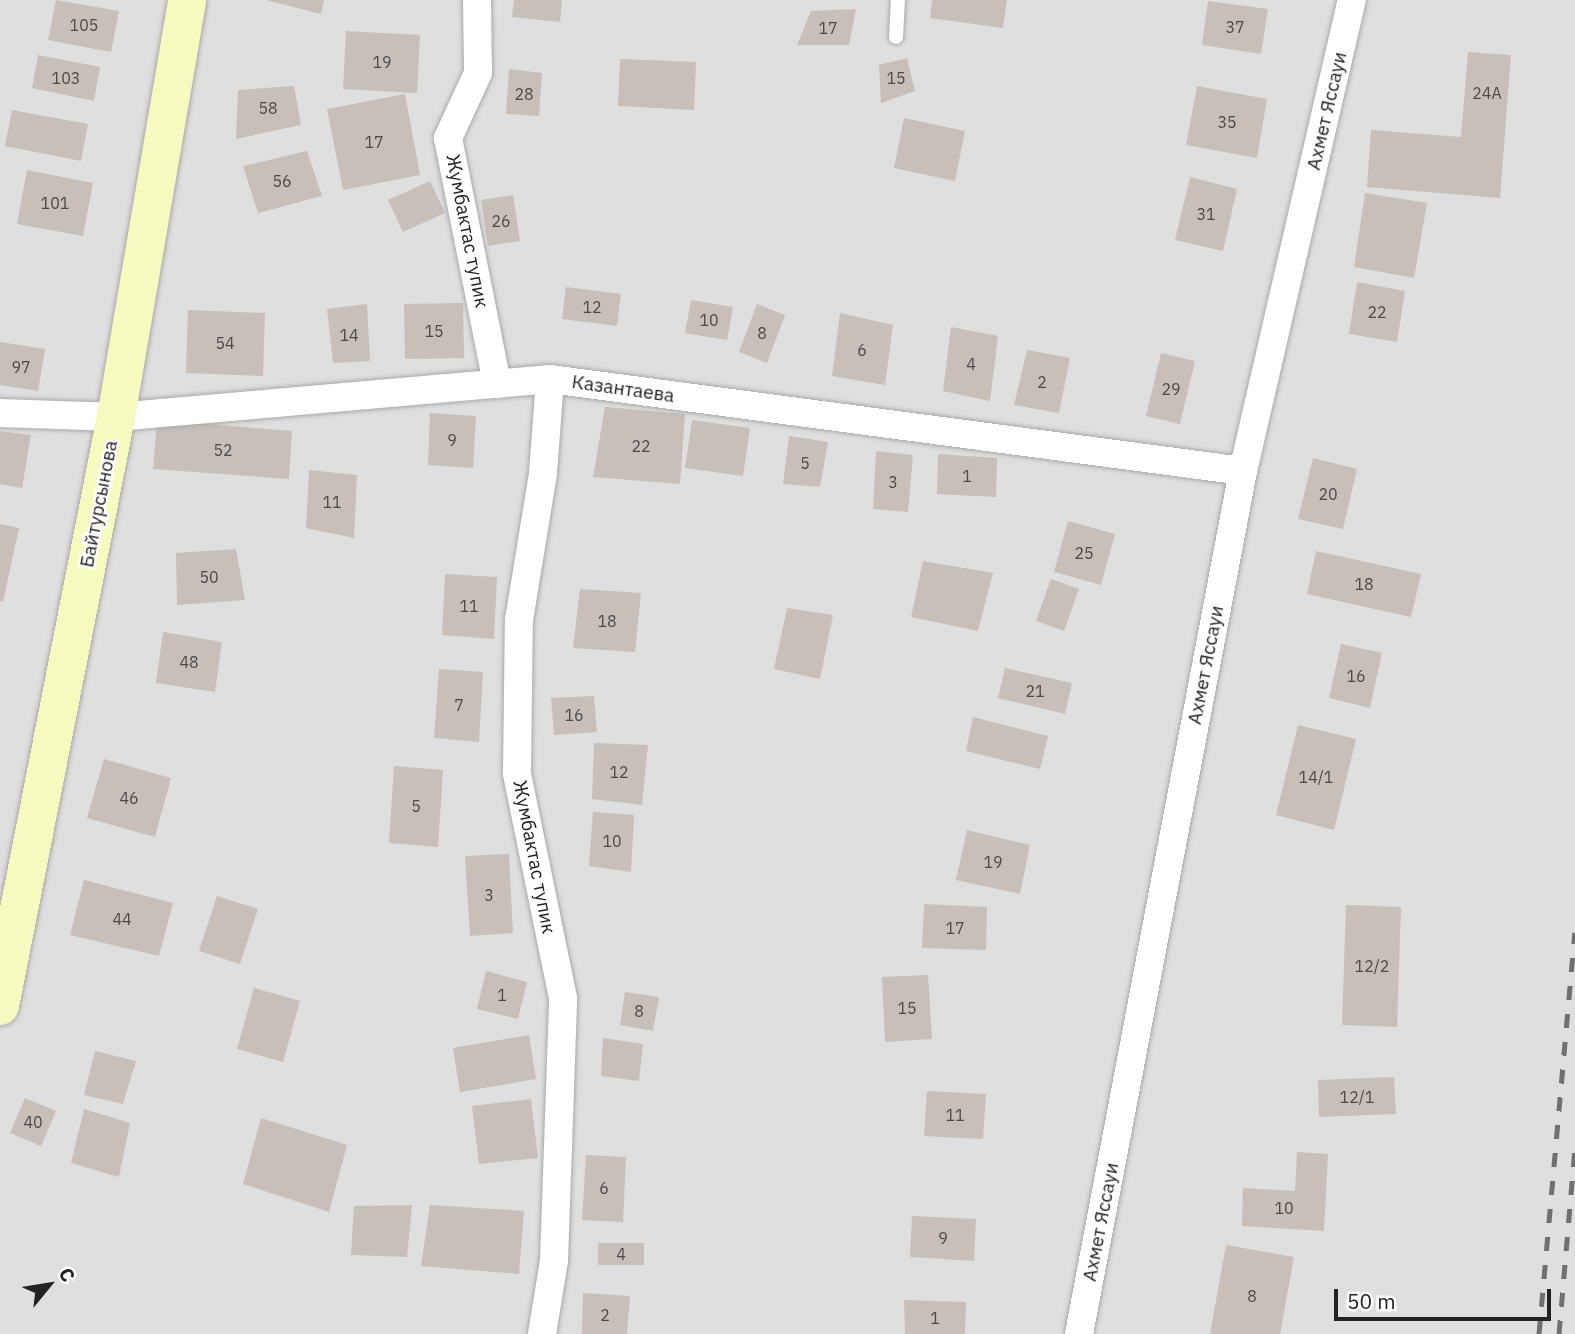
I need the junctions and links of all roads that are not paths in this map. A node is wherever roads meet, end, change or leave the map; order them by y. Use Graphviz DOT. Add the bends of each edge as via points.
graph roads {
  1 [pos="187,0"];
  2 [pos="477,0"];
  3 [pos="898,0"];
  4 [pos="1352,0"];
  5 [pos="896,37"];
  6 [pos="550,379"];
  7 [pos="497,384"];
  8 [pos="0,413"];
  9 [pos="116,417"];
  10 [pos="1243,471"];
  11 [pos="0,1006"];
  12 [pos="542,1334"];
  13 [pos="1080,1334"];
  1 -- 9 [label="main road, Байтурсынова"];
  2 -- 7 [label="street, Жумбактас тупик" via="478,73 448,138"];
  3 -- 5 [label="lane"];
  4 -- 10 [label="street, Ахмет Яссауи"];
  6 -- 7 [label="street, Казантаева"];
  6 -- 10 [label="street, Казантаева"];
  6 -- 12 [label="street, Жумбактас тупик" via="543,473 519,621 517,773 563,998 554,1261"];
  7 -- 9 [label="street, Казантаева"];
  8 -- 9 [label="street, Казантаева"];
  9 -- 11 [label="main road, Байтурсынова"];
  10 -- 13 [label="street, Ахмет Яссауи"];
}
